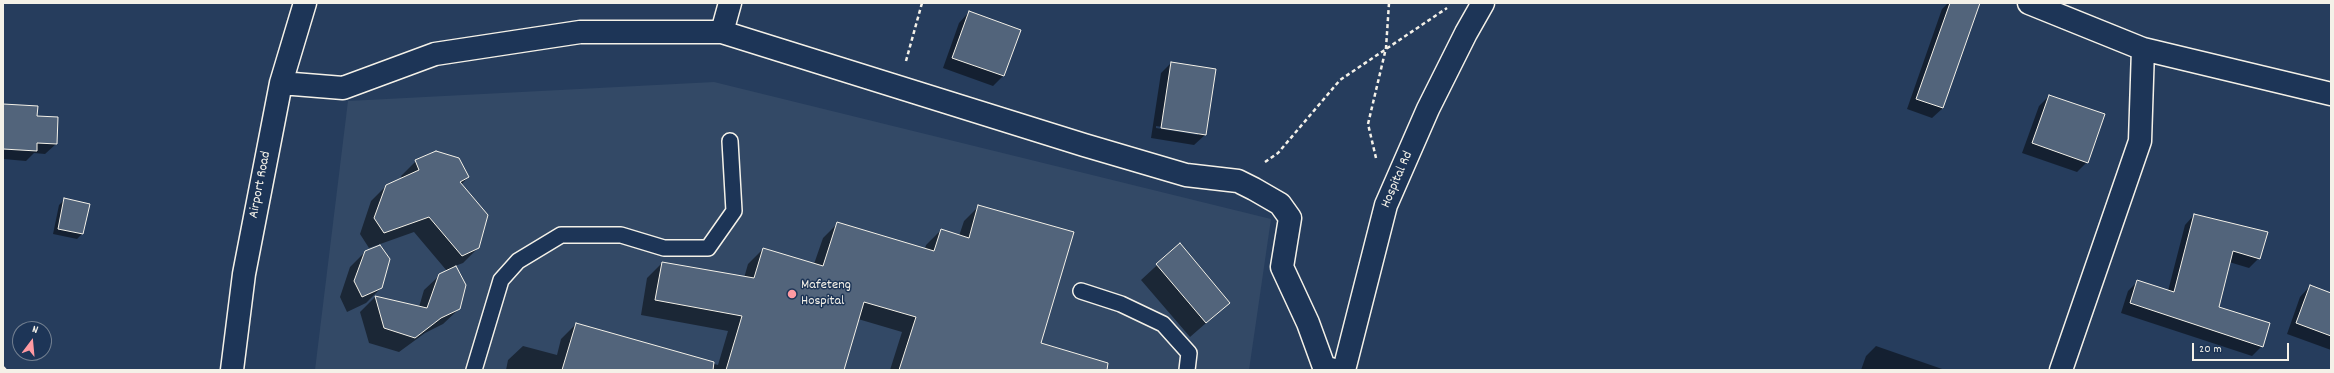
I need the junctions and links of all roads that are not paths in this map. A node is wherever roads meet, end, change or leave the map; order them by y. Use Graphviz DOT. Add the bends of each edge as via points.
graph roads {
  1 [pos="305,3"];
  2 [pos="730,3"];
  3 [pos="1484,3"];
  4 [pos="2029,3"];
  5 [pos="722,32"];
  6 [pos="2143,49"];
  7 [pos="282,84"];
  8 [pos="2331,94"];
  9 [pos="730,141"];
  10 [pos="1081,291"];
  11 [pos="232,370"];
  12 [pos="474,370"];
  13 [pos="1187,370"];
  14 [pos="1334,370"];
  15 [pos="1344,370"];
  16 [pos="2061,370"];
  1 -- 7 [label="street, Airport Road"];
  2 -- 5 [label="street"];
  3 -- 15 [label="street, Hospital Rd" via="1428,109 1386,205"];
  4 -- 6 [label="street"];
  5 -- 7 [label="street" via="580,32 435,54 343,88"];
  5 -- 14 [label="street" via="900,89 1186,174 1238,181 1280,204 1290,218 1282,267 1324,367"];
  6 -- 8 [label="street"];
  6 -- 16 [label="street" via="2140,140"];
  7 -- 11 [label="street, Airport Road" via="244,274"];
  9 -- 12 [label="lane" via="734,211 708,248 664,248 621,235 560,235 518,261 501,280"];
  10 -- 13 [label="lane" via="1122,304 1163,324 1189,353"];
}
